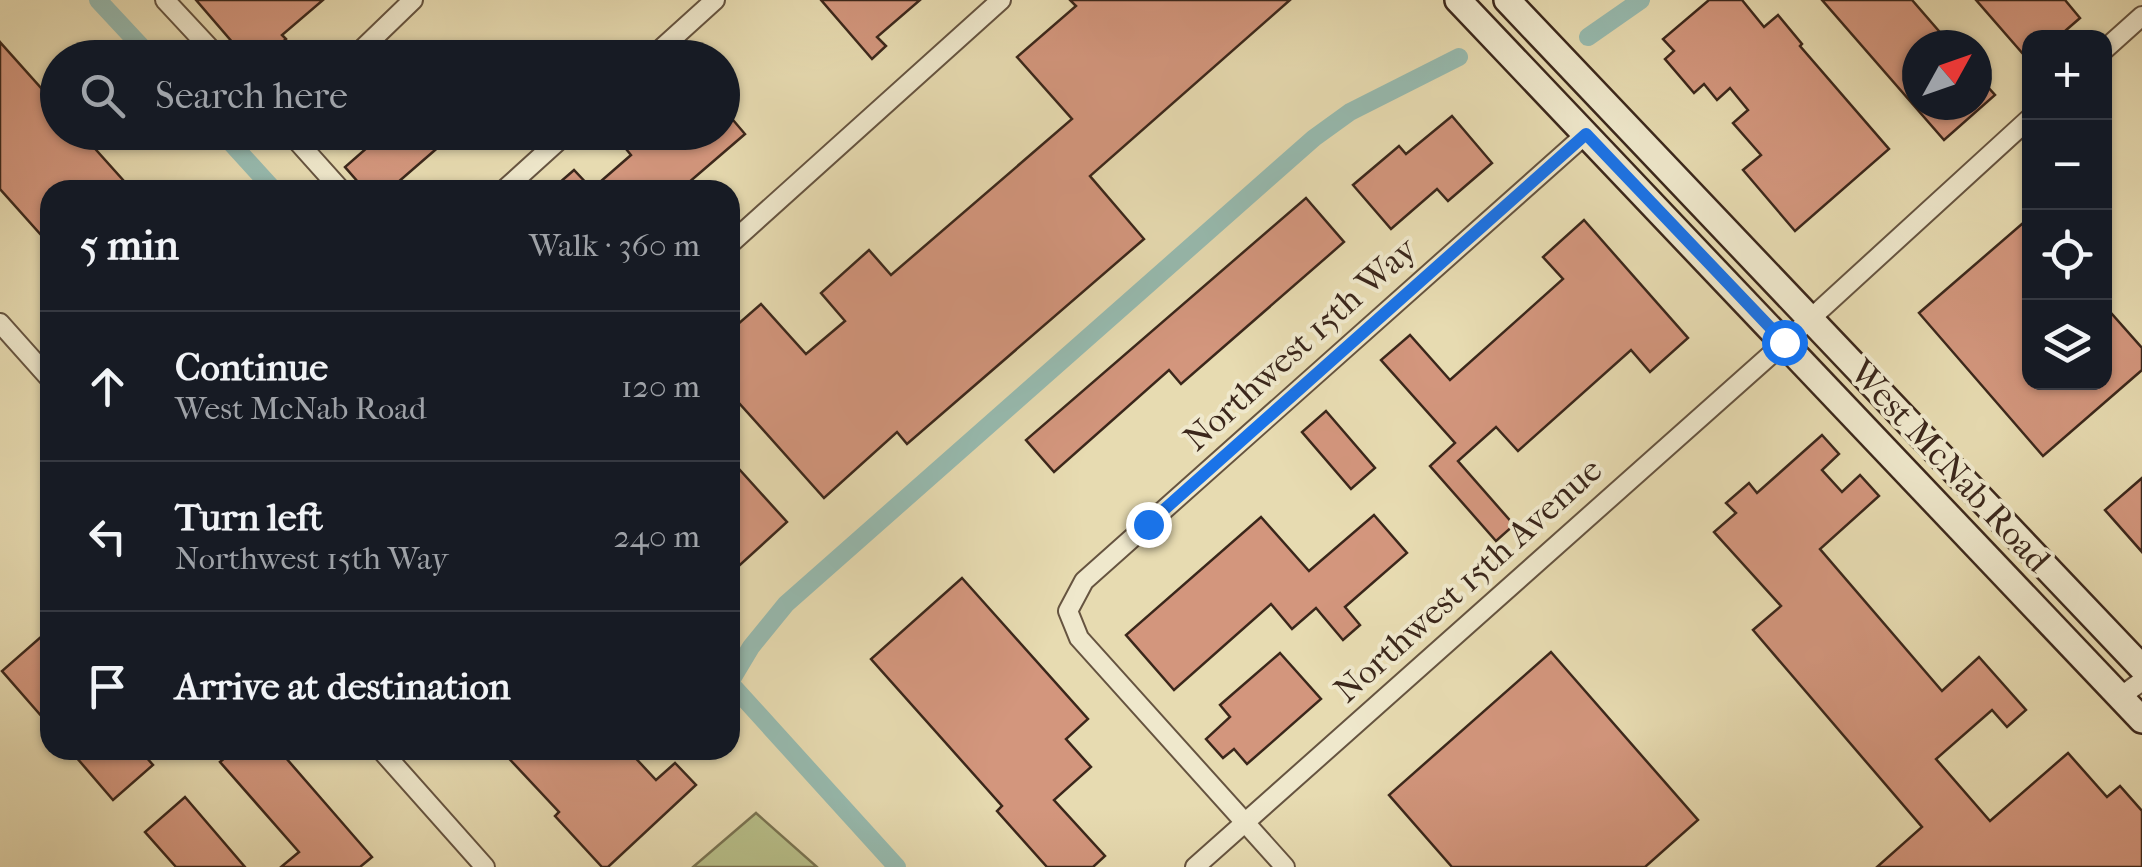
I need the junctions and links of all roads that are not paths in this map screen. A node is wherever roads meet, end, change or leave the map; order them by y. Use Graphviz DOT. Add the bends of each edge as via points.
graph roads {
  1 [pos="165,0"];
  2 [pos="413,0"];
  3 [pos="715,0"];
  4 [pos="1002,0"];
  5 [pos="1458,0"];
  6 [pos="1507,0"];
  7 [pos="2142,16"];
  8 [pos="202,40"];
  9 [pos="371,40"];
  10 [pos="671,40"];
  11 [pos="2112,43"];
  12 [pos="2028,120"];
  13 [pos="1586,134"];
  14 [pos="305,150"];
  15 [pos="548,150"];
  16 [pos="333,180"];
  17 [pos="515,180"];
  18 [pos="740,235"];
  19 [pos="1808,318"];
  20 [pos="0,324"];
  21 [pos="1784,342"];
  22 [pos="40,368"];
  23 [pos="2142,668"];
  24 [pos="2142,681"];
  25 [pos="2120,697"];
  26 [pos="2142,720"];
  27 [pos="389,760"];
  28 [pos="1244,822"];
  29 [pos="485,867"];
  30 [pos="1195,867"];
  31 [pos="1285,867"];
  1 -- 8 [label="street"];
  2 -- 9 [label="street"];
  3 -- 10 [label="street"];
  4 -- 18 [label="street"];
  5 -- 13 [label="main road, West McNab Road"];
  6 -- 19 [label="main road, West McNab Road"];
  7 -- 11 [label="street"];
  12 -- 19 [label="street, Northwest 15th Avenue"];
  13 -- 21 [label="main road, West McNab Road"];
  13 -- 28 [label="street, Northwest 15th Way" via="1084,581 1068,611 1079,638"];
  14 -- 16 [label="street"];
  15 -- 17 [label="street"];
  19 -- 21 [label="street, Northwest 15th Avenue"];
  19 -- 23 [label="main road, West McNab Road"];
  20 -- 22 [label="street"];
  21 -- 25 [label="main road, West McNab Road"];
  21 -- 28 [label="street, Northwest 15th Avenue"];
  24 -- 25 [label="street"];
  25 -- 26 [label="main road, West McNab Road"];
  27 -- 29 [label="street"];
  28 -- 30 [label="street, Northwest 15th Avenue"];
  28 -- 31 [label="street"];
}
